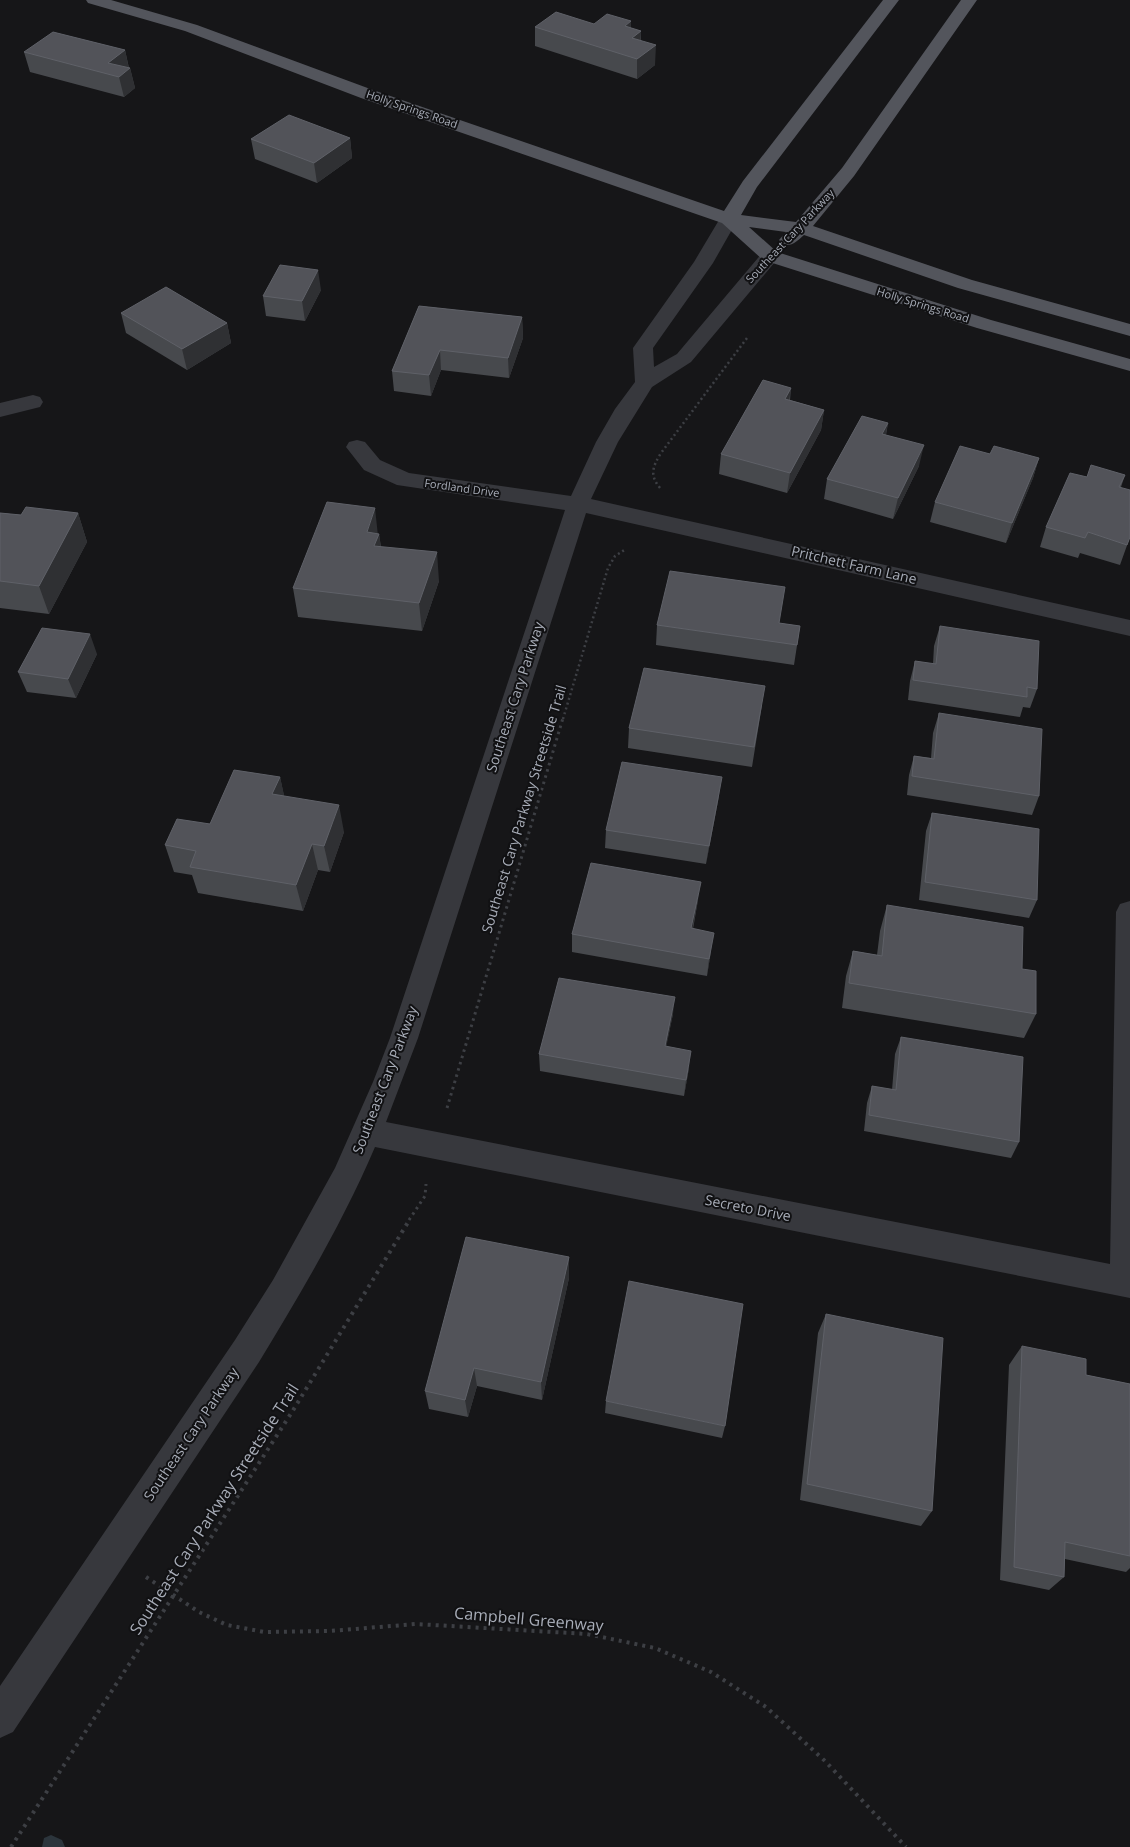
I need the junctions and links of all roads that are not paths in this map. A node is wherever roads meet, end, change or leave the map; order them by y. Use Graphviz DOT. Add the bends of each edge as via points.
graph roads {
  1 [pos="94,0"];
  2 [pos="891,0"];
  3 [pos="969,0"];
  4 [pos="729,219"];
  5 [pos="800,228"];
  6 [pos="770,256"];
  7 [pos="1130,330"];
  8 [pos="1130,365"];
  9 [pos="645,382"];
  10 [pos="33,402"];
  11 [pos="0,410"];
  12 [pos="356,447"];
  13 [pos="578,504"];
  14 [pos="1130,628"];
  15 [pos="1130,912"];
  16 [pos="367,1132"];
  17 [pos="1128,1282"];
  18 [pos="0,1719"];
  1 -- 4 [label="main road, Holly Springs Road" via="191,28 367,94"];
  2 -- 4 [label="main road" via="749,185"];
  3 -- 5 [label="main road, Southeast Cary Parkway" via="848,172"];
  4 -- 5 [label="main road, Holly Springs Road"];
  4 -- 6 [label="main road, Holly Springs Road"];
  4 -- 9 [label="street" via="644,348"];
  5 -- 6 [label="main road, Southeast Cary Parkway"];
  5 -- 7 [label="main road, Holly Springs Road" via="965,284"];
  6 -- 8 [label="main road, Holly Springs Road" via="984,324"];
  6 -- 9 [label="street, Southeast Cary Parkway" via="684,358"];
  9 -- 13 [label="street, Southeast Cary Parkway" via="607,442"];
  10 -- 11 [label="street"];
  12 -- 13 [label="street, Fordland Drive" via="372,464 405,480"];
  13 -- 14 [label="street, Pritchett Farm Lane"];
  13 -- 16 [label="street, Southeast Cary Parkway" via="404,1038"];
  15 -- 17 [label="street"];
  16 -- 17 [label="street, Secreto Drive"];
  16 -- 18 [label="street, Southeast Cary Parkway" via="323,1224 256,1336"];
}
